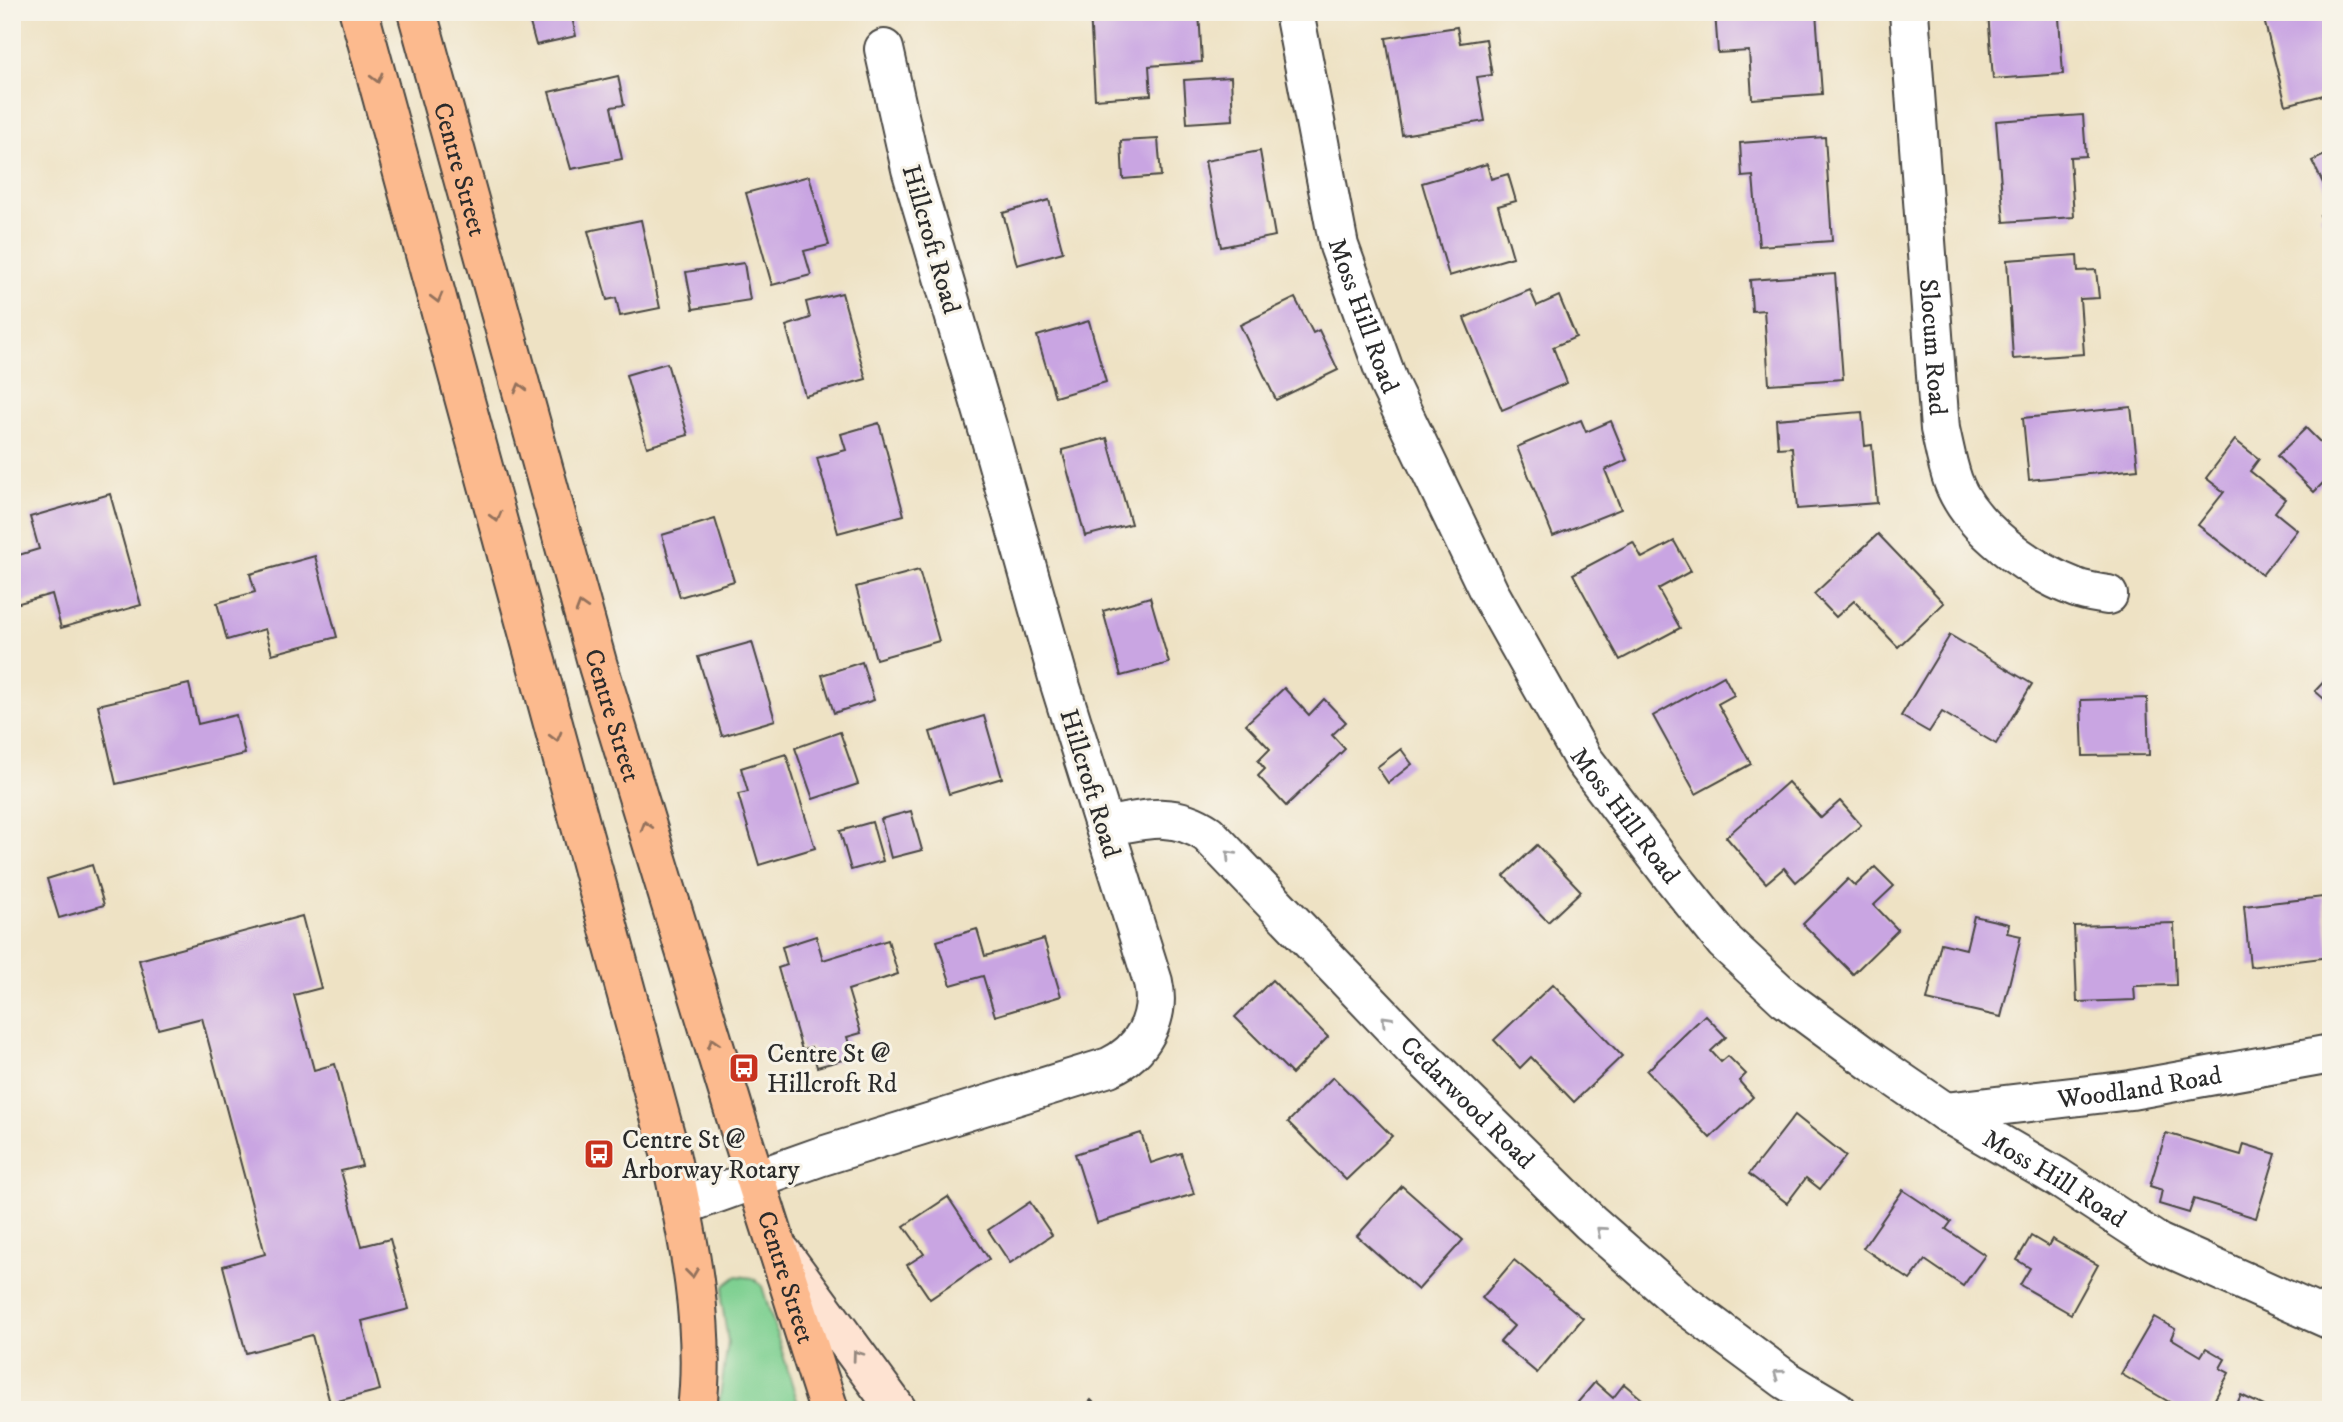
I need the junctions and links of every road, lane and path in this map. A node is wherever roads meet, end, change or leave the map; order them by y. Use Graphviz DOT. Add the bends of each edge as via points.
graph roads {
  1 [pos="359,12"];
  2 [pos="417,12"];
  3 [pos="1294,12"];
  4 [pos="1909,12"];
  5 [pos="884,49"];
  6 [pos="2108,595"];
  7 [pos="1105,827"];
  8 [pos="2331,1054"];
  9 [pos="1945,1112"];
  10 [pos="756,1178"];
  11 [pos="681,1206"];
  12 [pos="780,1250"];
  13 [pos="2331,1320"];
  14 [pos="697,1410"];
  15 [pos="829,1410"];
  16 [pos="897,1410"];
  17 [pos="1836,1410"];
  1 -- 11 [label="highway, one-way"];
  10 -- 2 [label="highway, Centre Street, one-way" via="573,580"];
  3 -- 9 [label="street, Moss Hill Road" via="1339,246 1389,384 1489,592 1583,759 1725,942 1784,998"];
  4 -- 6 [label="street, Slocum Road" via="1940,429 1954,483 1975,517 2011,553 2078,589"];
  5 -- 7 [label="street, Hillcroft Road" via="911,169"];
  7 -- 10 [label="street, Hillcroft Road" via="1155,989 1149,1026 1131,1053 1103,1069"];
  17 -- 7 [label="street, Cedarwood Road, one-way" via="1786,1381 1681,1302 1590,1222 1413,1048 1208,834 1193,824 1169,818"];
  8 -- 9 [label="street, Woodland Road" via="2131,1090"];
  9 -- 13 [label="street, Moss Hill Road" via="2158,1243"];
  10 -- 11 [label="street, Hillcroft Road"];
  10 -- 12 [label="highway, Centre Street"];
  11 -- 14 [label="highway, one-way" via="698,1318"];
  12 -- 15 [label="highway, Centre Street"];
  16 -- 12 [label="street, one-way"];
}
